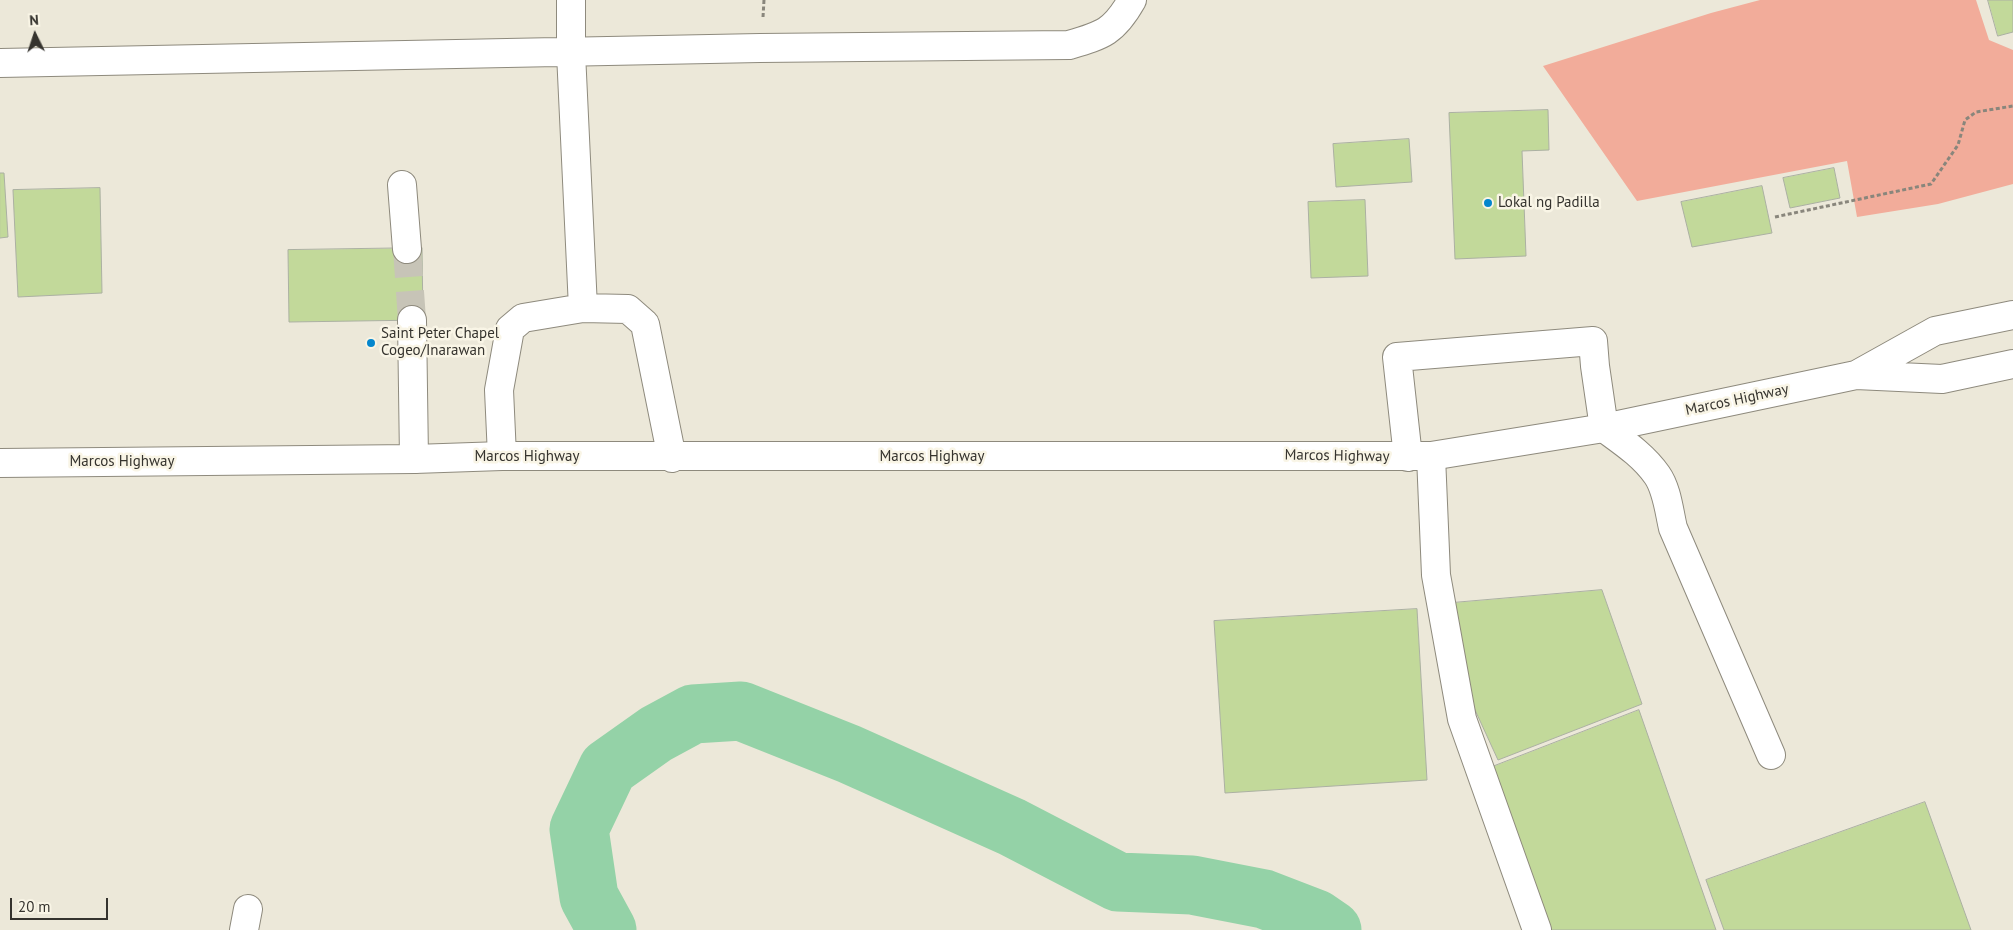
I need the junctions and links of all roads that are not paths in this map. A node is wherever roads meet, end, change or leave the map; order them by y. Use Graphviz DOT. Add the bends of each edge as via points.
graph roads {
  1 [pos="571,0"];
  2 [pos="1132,0"];
  3 [pos="570,53"];
  4 [pos="0,63"];
  5 [pos="402,185"];
  6 [pos="407,249"];
  7 [pos="583,308"];
  8 [pos="2013,315"];
  9 [pos="412,320"];
  10 [pos="2013,364"];
  11 [pos="1856,375"];
  12 [pos="1604,428"];
  13 [pos="502,456"];
  14 [pos="1420,456"];
  15 [pos="672,458"];
  16 [pos="414,459"];
  17 [pos="0,463"];
  18 [pos="1771,755"];
  19 [pos="1537,930"];
  1 -- 3 [label="main road"];
  2 -- 3 [label="main road" via="1122,17 1101,35 1069,45"];
  3 -- 4 [label="main road"];
  3 -- 7 [label="main road"];
  5 -- 6 [label="main road"];
  7 -- 13 [label="main road" via="523,318 510,329 499,390"];
  7 -- 15 [label="main road" via="628,309 645,324"];
  8 -- 11 [label="main road, Marcos Highway" via="1934,331"];
  9 -- 16 [label="main road"];
  10 -- 11 [label="main road, Marcos Highway" via="1942,379"];
  11 -- 12 [label="main road, Marcos Highway"];
  12 -- 14 [label="main road, Marcos Highway"];
  12 -- 14 [label="main road" via="1593,341 1397,357"];
  12 -- 18 [label="main road" via="1638,452 1658,476 1673,528"];
  13 -- 15 [label="main road, Marcos Highway"];
  13 -- 16 [label="main road, Marcos Highway"];
  14 -- 15 [label="main road, Marcos Highway"];
  14 -- 19 [label="main road" via="1436,575 1462,720"];
  16 -- 17 [label="main road, Marcos Highway"];
}
